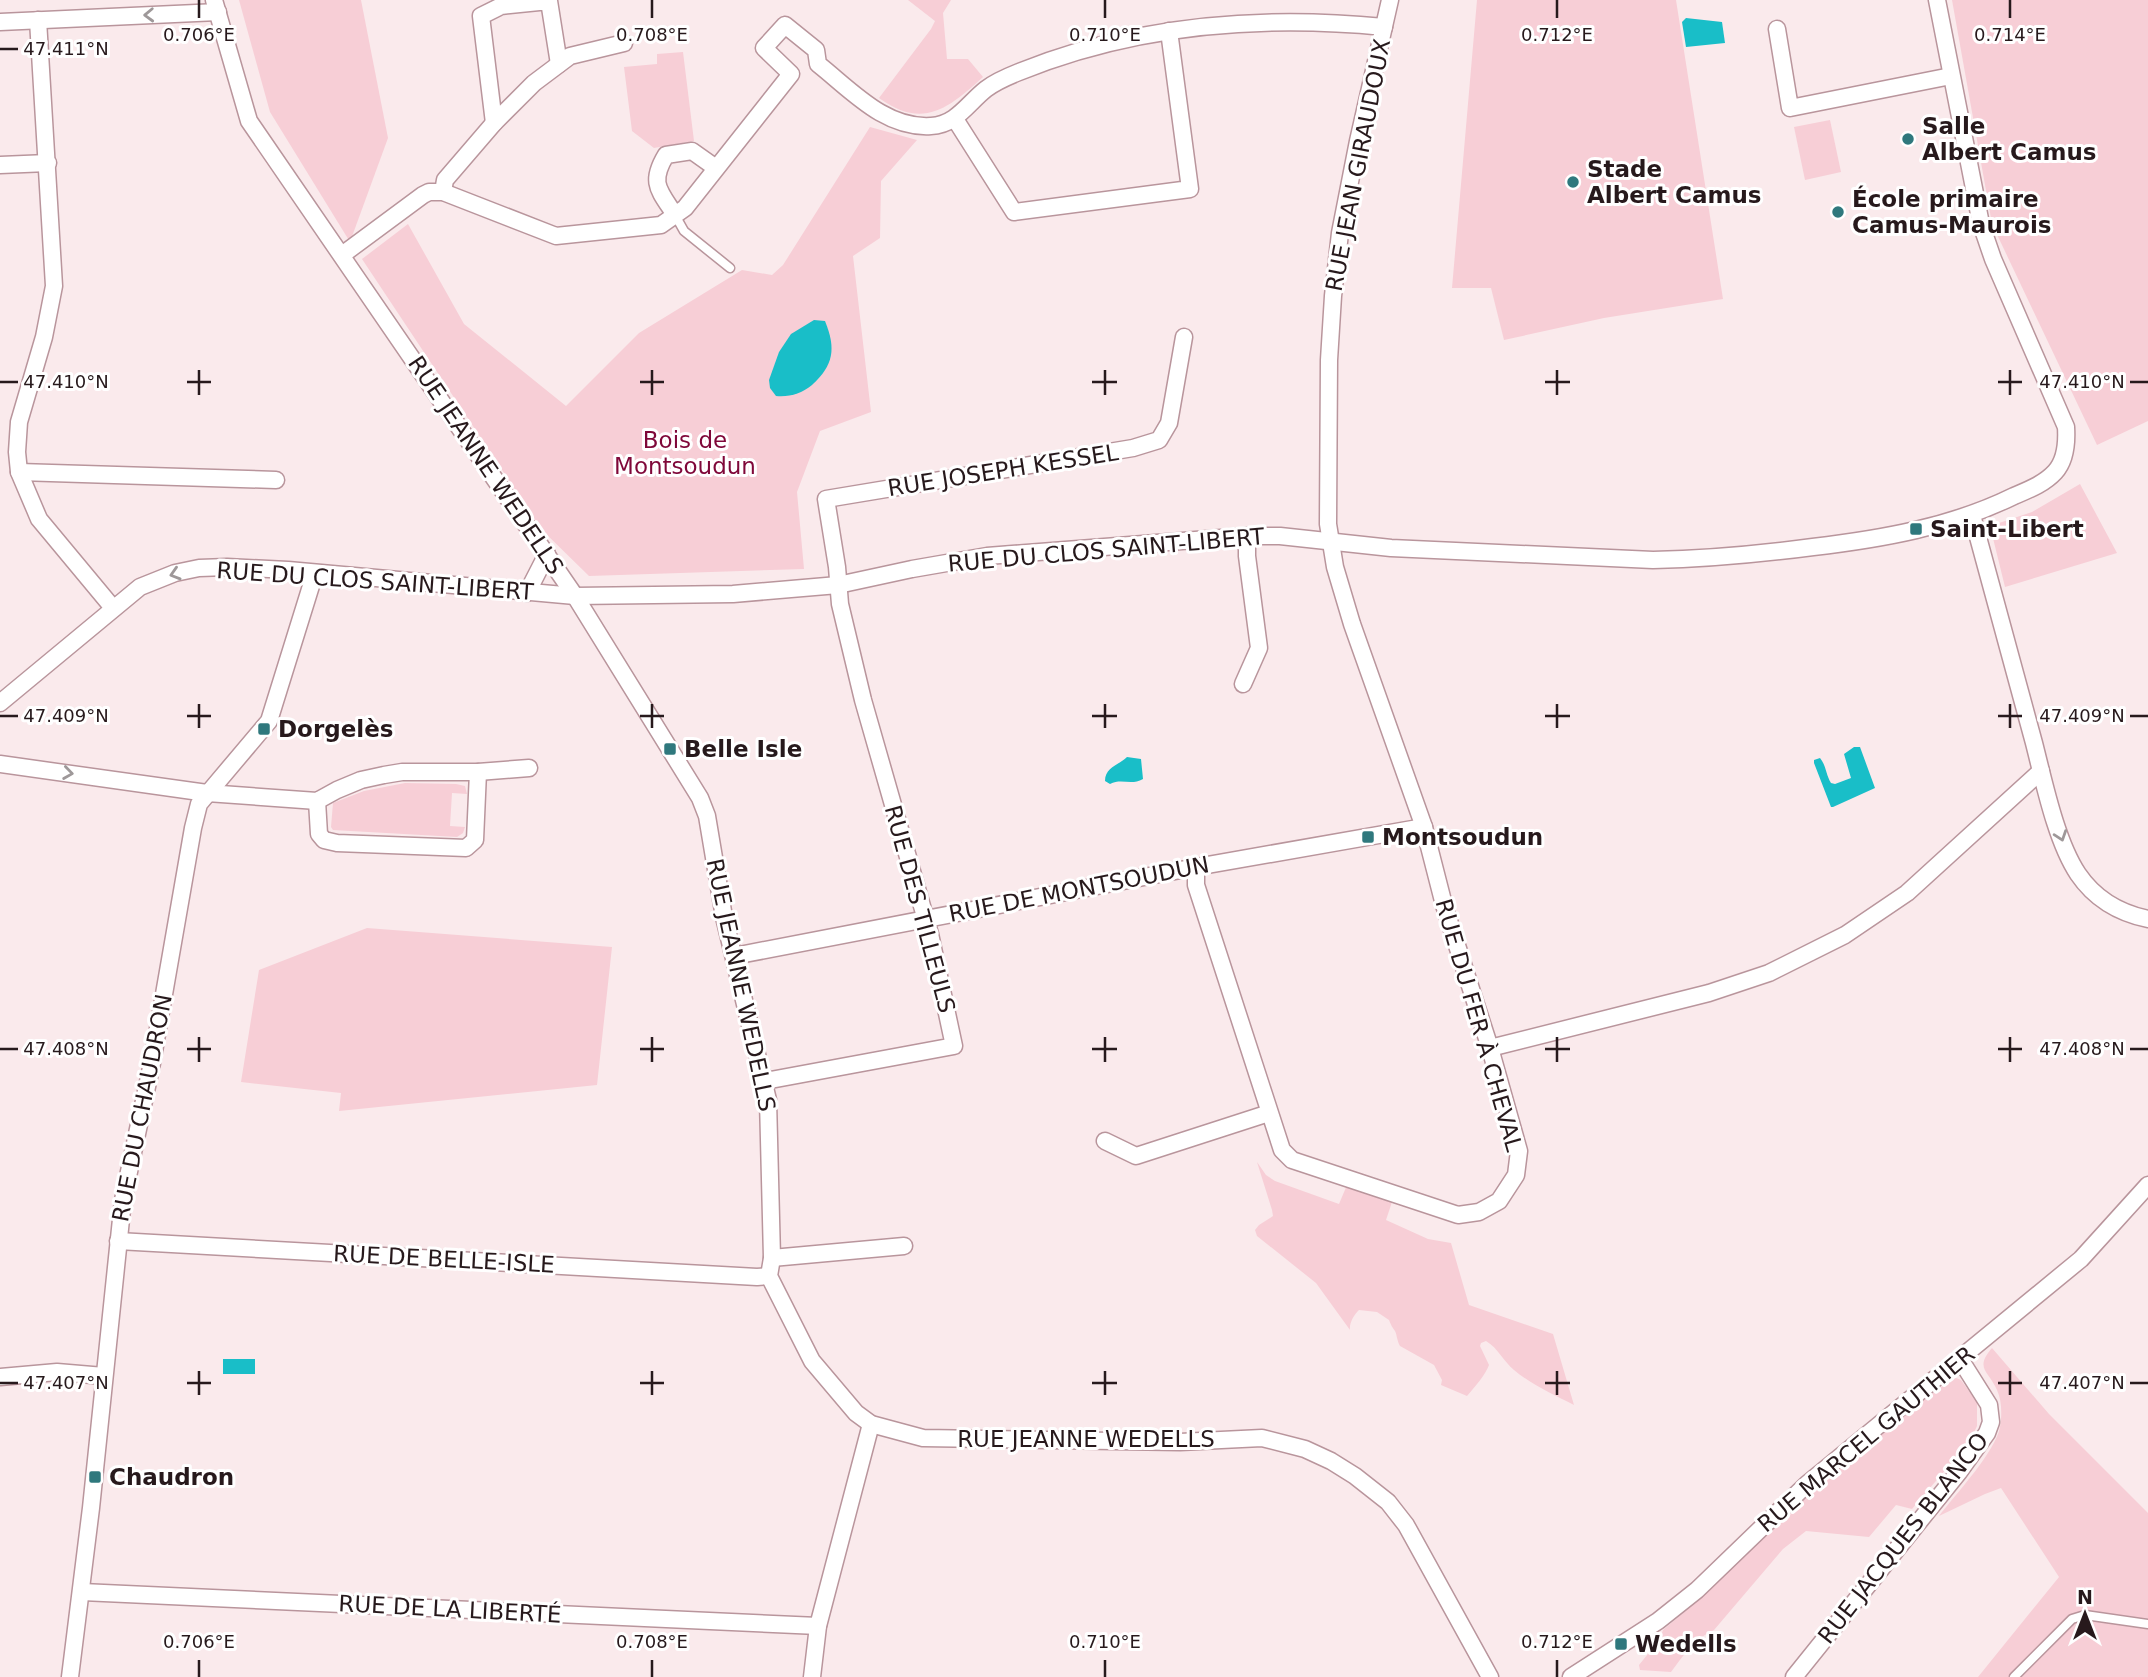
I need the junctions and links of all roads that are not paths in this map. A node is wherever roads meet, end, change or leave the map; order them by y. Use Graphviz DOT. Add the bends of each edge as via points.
graph roads {
  1 [pos="1390,0"];
  2 [pos="1937,0"];
  3 [pos="216,6"];
  4 [pos="38,20"];
  5 [pos="0,22"];
  6 [pos="1384,27"];
  7 [pos="1777,29"];
  8 [pos="1169,31"];
  9 [pos="624,43"];
  10 [pos="559,64"];
  11 [pos="818,64"];
  12 [pos="791,74"];
  13 [pos="1951,76"];
  14 [pos="955,119"];
  15 [pos="494,123"];
  16 [pos="48,163"];
  17 [pos="0,165"];
  18 [pos="716,168"];
  19 [pos="443,192"];
  20 [pos="675,215"];
  21 [pos="342,255"];
  22 [pos="730,268"];
  23 [pos="1184,337"];
  24 [pos="19,472"];
  25 [pos="276,480"];
  26 [pos="1972,515"];
  27 [pos="1247,536"];
  28 [pos="1329,541"];
  29 [pos="547,554"];
  30 [pos="315,573"];
  31 [pos="838,585"];
  32 [pos="527,593"];
  33 [pos="575,596"];
  34 [pos="113,608"];
  35 [pos="1243,684"];
  36 [pos="0,703"];
  37 [pos="0,764"];
  38 [pos="529,768"];
  39 [pos="2041,771"];
  40 [pos="478,772"];
  41 [pos="207,793"];
  42 [pos="317,801"];
  43 [pos="1424,827"];
  44 [pos="1196,867"];
  45 [pos="925,918"];
  46 [pos="2148,919"];
  47 [pos="734,956"];
  48 [pos="1490,1048"];
  49 [pos="765,1081"];
  50 [pos="1269,1113"];
  51 [pos="1105,1141"];
  52 [pos="2148,1185"];
  53 [pos="118,1241"];
  54 [pos="904,1246"];
  55 [pos="772,1258"];
  56 [pos="769,1276"];
  57 [pos="1960,1359"];
  58 [pos="104,1376"];
  59 [pos="0,1377"];
  60 [pos="871,1424"];
  61 [pos="82,1592"];
  62 [pos="2148,1624"];
  63 [pos="818,1626"];
  64 [pos="70,1677"];
  65 [pos="812,1677"];
  66 [pos="1490,1677"];
  67 [pos="1572,1677"];
  68 [pos="1794,1677"];
  69 [pos="2014,1677"];
  1 -- 6 [label="street, RUE JEAN GIRAUDOUX"];
  2 -- 13 [label="street"];
  3 -- 4 [label="street, one-way"];
  3 -- 21 [label="street, RUE JEANNE WEDELLS" via="249,121"];
  4 -- 5 [label="street"];
  4 -- 16 [label="street"];
  6 -- 8 [label="street" via="1256,22"];
  6 -- 28 [label="street, RUE JEAN GIRAUDOUX" via="1343,220 1333,296"];
  7 -- 13 [label="street" via="1790,108"];
  8 -- 14 [label="street" via="1092,47 1018,72 988,88"];
  8 -- 14 [label="street" via="1190,189 1014,212"];
  9 -- 10 [label="street" via="570,56"];
  10 -- 15 [label="street"];
  10 -- 15 [label="street" via="549,1 501,6 481,16"];
  11 -- 12 [label="street"];
  11 -- 12 [label="street" via="816,50 785,24 764,48"];
  11 -- 14 [label="street" via="880,113 904,124 932,127"];
  12 -- 18 [label="street"];
  13 -- 26 [label="street, RUE DU CLOS SAINT-LIBERT" via="1981,224 2066,427 2064,454 2053,474"];
  15 -- 19 [label="street" via="445,180"];
  16 -- 17 [label="street"];
  16 -- 24 [label="street" via="54,286 19,422"];
  18 -- 20 [label="street"];
  18 -- 20 [label="street" via="692,151 666,155 657,170 658,189"];
  19 -- 20 [label="street" via="556,236 661,225"];
  19 -- 21 [label="street" via="423,195"];
  20 -- 22 [label="lane" via="684,231"];
  21 -- 29 [label="street, RUE JEANNE WEDELLS"];
  23 -- 31 [label="street, RUE JOSEPH KESSEL" via="1169,423 1159,440 826,499"];
  24 -- 25 [label="street"];
  24 -- 34 [label="street" via="39,519"];
  26 -- 28 [label="street, RUE DU CLOS SAINT-LIBERT" via="1859,542 1682,559 1391,548"];
  26 -- 39 [label="street"];
  27 -- 28 [label="street, RUE DU CLOS SAINT-LIBERT"];
  27 -- 31 [label="street, RUE DU CLOS SAINT-LIBERT" via="987,556"];
  27 -- 35 [label="street" via="1259,648"];
  28 -- 43 [label="street, RUE DU FER À CHEVAL" via="1352,624"];
  29 -- 32 [label="street"];
  29 -- 33 [label="street, RUE JEANNE WEDELLS"];
  30 -- 32 [label="street, RUE DU CLOS SAINT-LIBERT"];
  30 -- 34 [label="street, RUE DU CLOS SAINT-LIBERT, one-way" via="199,568 140,587"];
  30 -- 41 [label="street, RUE DU CHAUDRON" via="269,721"];
  31 -- 33 [label="street, RUE DU CLOS SAINT-LIBERT" via="733,594"];
  31 -- 45 [label="street, RUE DES TILLEULS" via="863,700"];
  32 -- 33 [label="street, RUE DU CLOS SAINT-LIBERT"];
  33 -- 47 [label="street, RUE JEANNE WEDELLS" via="700,797 708,816"];
  34 -- 36 [label="street, RUE DU CLOS SAINT-LIBERT"];
  37 -- 41 [label="street, one-way"];
  38 -- 40 [label="street"];
  39 -- 46 [label="street, one-way" via="2068,857 2079,876 2103,902"];
  39 -- 48 [label="street" via="1907,893 1845,935 1769,973 1709,993"];
  40 -- 42 [label="street" via="384,775 361,780"];
  40 -- 42 [label="street" via="475,840 466,848 324,840 319,834"];
  41 -- 42 [label="street"];
  41 -- 53 [label="street, RUE DU CHAUDRON" via="193,828"];
  43 -- 44 [label="street, RUE DE MONTSOUDUN"];
  43 -- 48 [label="street, RUE DU FER À CHEVAL"];
  44 -- 45 [label="street, RUE DE MONTSOUDUN"];
  44 -- 50 [label="street, RUE DU FER À CHEVAL" via="1196,885"];
  45 -- 47 [label="street, RUE DE MONTSOUDUN"];
  45 -- 49 [label="street, RUE DES TILLEULS" via="954,1046"];
  47 -- 49 [label="street, RUE JEANNE WEDELLS"];
  48 -- 50 [label="street, RUE DU FER À CHEVAL" via="1519,1151 1516,1175 1499,1201 1479,1212 1458,1215 1292,1160 1282,1150"];
  49 -- 55 [label="street, RUE JEANNE WEDELLS"];
  50 -- 51 [label="street" via="1136,1156"];
  52 -- 57 [label="street, RUE MARCEL GAUTHIER" via="2081,1259"];
  53 -- 56 [label="street, RUE DE BELLE-ISLE"];
  53 -- 58 [label="street, RUE DU CHAUDRON"];
  54 -- 55 [label="street"];
  55 -- 56 [label="street, RUE JEANNE WEDELLS"];
  56 -- 60 [label="street, RUE JEANNE WEDELLS" via="812,1362"];
  57 -- 67 [label="street, RUE MARCEL GAUTHIER" via="1807,1484 1697,1590"];
  57 -- 68 [label="street, RUE JACQUES BLANCO" via="1989,1405 1987,1433"];
  58 -- 59 [label="street" via="57,1372"];
  58 -- 61 [label="street, RUE DU CHAUDRON"];
  60 -- 63 [label="street"];
  60 -- 66 [label="street, RUE JEANNE WEDELLS" via="923,1438 1180,1442 1262,1438 1305,1449 1355,1476 1388,1502 1406,1525"];
  61 -- 63 [label="street, RUE DE LA LIBERTÉ"];
  61 -- 64 [label="street, RUE DU CHAUDRON"];
  62 -- 69 [label="lane" via="2085,1615 2072,1619"];
  63 -- 65 [label="street"];
}
